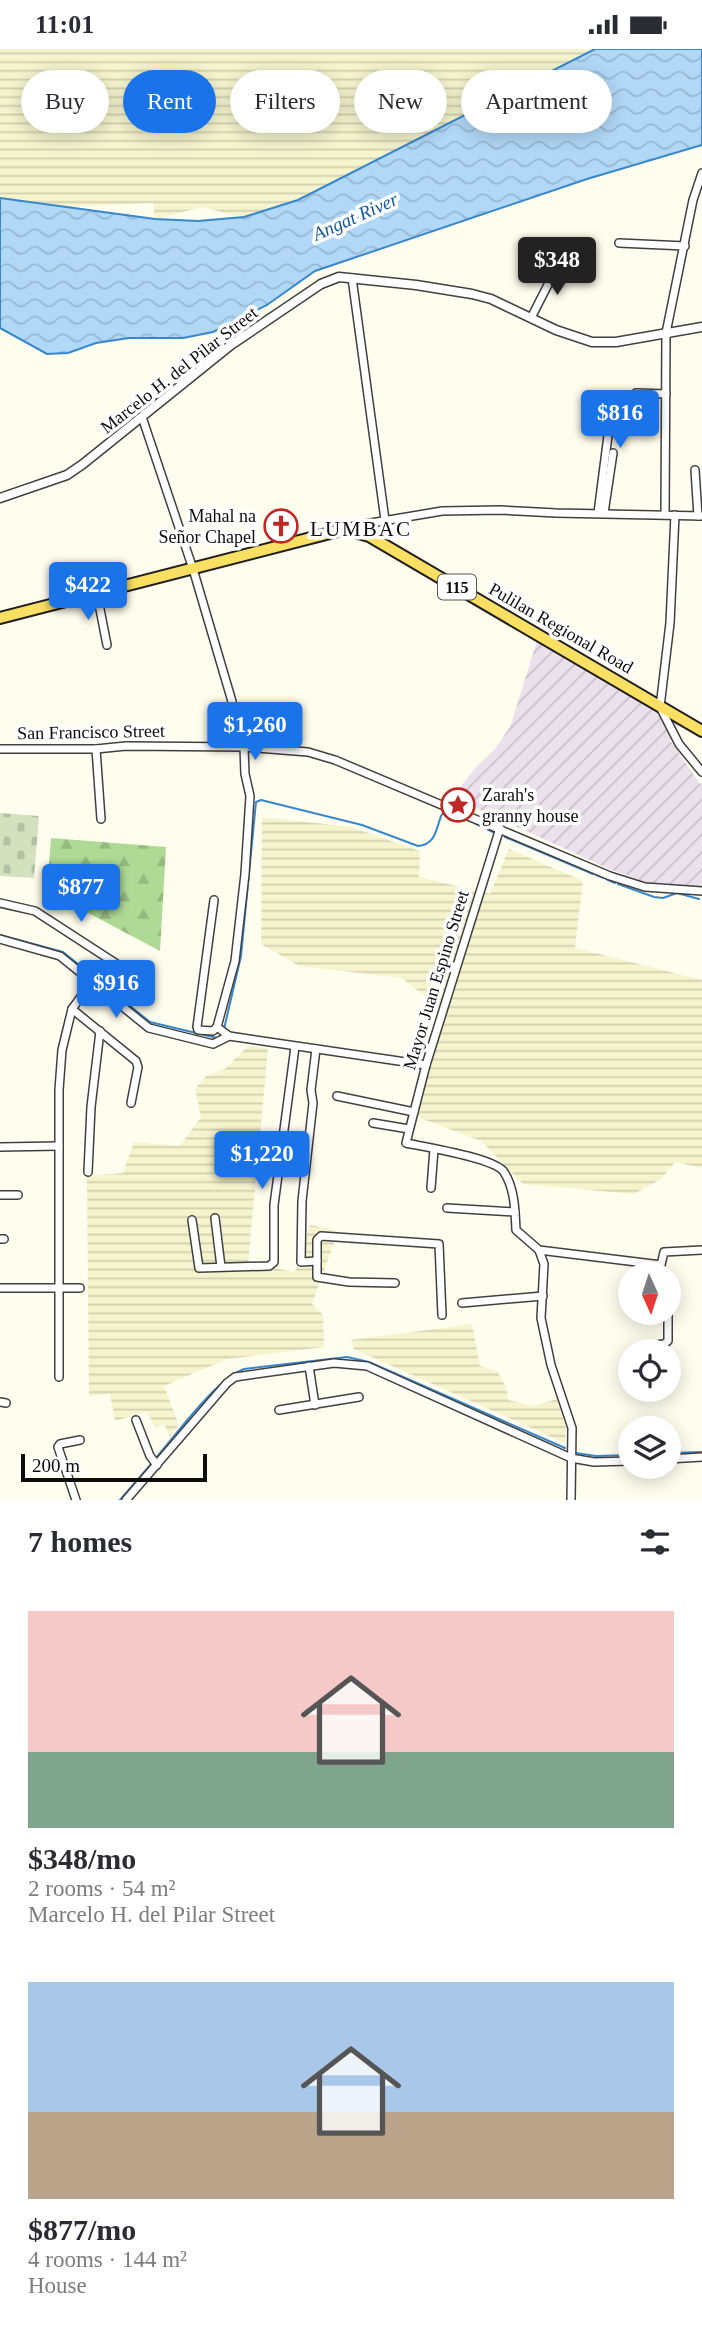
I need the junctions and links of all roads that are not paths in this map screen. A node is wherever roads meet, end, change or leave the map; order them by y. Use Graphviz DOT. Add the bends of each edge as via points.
graph roads {
  1 [pos="702,173"];
  2 [pos="619,243"];
  3 [pos="685,246"];
  4 [pos="569,259"];
  5 [pos="352,278"];
  6 [pos="531,318"];
  7 [pos="702,327"];
  8 [pos="666,333"];
  9 [pos="636,393"];
  10 [pos="666,394"];
  11 [pos="597,405"];
  12 [pos="142,417"];
  13 [pos="613,453"];
  14 [pos="695,470"];
  15 [pos="0,498"];
  16 [pos="601,513"];
  17 [pos="665,515"];
  18 [pos="675,515"];
  19 [pos="700,516"];
  20 [pos="385,520"];
  21 [pos="348,530"];
  22 [pos="193,569"];
  23 [pos="97,594"];
  24 [pos="0,618"];
  25 [pos="107,645"];
  26 [pos="660,707"];
  27 [pos="702,731"];
  28 [pos="244,747"];
  29 [pos="96,748"];
  30 [pos="0,749"];
  31 [pos="702,772"];
  32 [pos="101,819"];
  33 [pos="500,828"];
  34 [pos="702,891"];
  35 [pos="214,900"];
  36 [pos="0,903"];
  37 [pos="0,939"];
  38 [pos="92,983"];
  39 [pos="146,983"];
  40 [pos="72,1009"];
  41 [pos="217,1027"];
  42 [pos="100,1031"];
  43 [pos="229,1036"];
  44 [pos="295,1047"];
  45 [pos="316,1049"];
  46 [pos="426,1065"];
  47 [pos="337,1096"];
  48 [pos="131,1103"];
  49 [pos="414,1112"];
  50 [pos="373,1123"];
  51 [pos="410,1129"];
  52 [pos="59,1146"];
  53 [pos="0,1147"];
  54 [pos="434,1149"];
  55 [pos="88,1172"];
  56 [pos="431,1188"];
  57 [pos="0,1195"];
  58 [pos="18,1195"];
  59 [pos="447,1208"];
  60 [pos="515,1212"];
  61 [pos="215,1218"];
  62 [pos="192,1220"];
  63 [pos="539,1250"];
  64 [pos="702,1250"];
  65 [pos="317,1261"];
  66 [pos="637,1262"];
  67 [pos="662,1262"];
  68 [pos="221,1267"];
  69 [pos="395,1283"];
  70 [pos="0,1288"];
  71 [pos="57,1289"];
  72 [pos="80,1289"];
  73 [pos="543,1296"];
  74 [pos="462,1303"];
  75 [pos="442,1315"];
  76 [pos="309,1366"];
  77 [pos="59,1377"];
  78 [pos="359,1397"];
  79 [pos="315,1405"];
  80 [pos="279,1410"];
  81 [pos="136,1420"];
  82 [pos="80,1440"];
  83 [pos="702,1457"];
  84 [pos="571,1458"];
  85 [pos="681,1458"];
  86 [pos="618,1461"];
  87 [pos="155,1462"];
  88 [pos="76,1500"];
  89 [pos="126,1500"];
  90 [pos="572,1500"];
  1 -- 3 [label="street"];
  2 -- 3 [label="street"];
  3 -- 8 [label="street"];
  4 -- 6 [label="street" via="559,263"];
  5 -- 6 [label="street, Marcelo H. del Pilar Street" via="472,294"];
  5 -- 12 [label="street, Marcelo H. del Pilar Street" via="331,279 268,319"];
  5 -- 20 [label="street"];
  6 -- 8 [label="street, Marcelo H. del Pilar Street" via="593,342"];
  7 -- 8 [label="street, Marcelo H. del Pilar Street"];
  8 -- 10 [label="street"];
  9 -- 10 [label="street"];
  10 -- 17 [label="street"];
  11 -- 16 [label="street" via="607,410 610,420"];
  12 -- 15 [label="street, Marcelo H. del Pilar Street" via="67,475"];
  12 -- 22 [label="street"];
  13 -- 16 [label="street"];
  14 -- 19 [label="street"];
  16 -- 17 [label="street"];
  16 -- 20 [label="street" via="442,511"];
  17 -- 18 [label="street"];
  18 -- 19 [label="street"];
  18 -- 26 [label="street"];
  20 -- 21 [label="street"];
  21 -- 22 [label="main road"];
  21 -- 26 [label="main road, Pulilan Regional Road / 115" via="369,536"];
  22 -- 23 [label="main road"];
  22 -- 28 [label="street"];
  23 -- 24 [label="main road"];
  23 -- 25 [label="street"];
  26 -- 27 [label="main road, Pulilan Regional Road / 115"];
  26 -- 31 [label="street" via="679,744"];
  28 -- 29 [label="street, San Francisco Street"];
  28 -- 33 [label="street, San Francisco Street" via="335,759"];
  28 -- 41 [label="street" via="250,796 245,874 235,961"];
  29 -- 30 [label="street, San Francisco Street"];
  29 -- 32 [label="street"];
  33 -- 34 [label="street, San Francisco Street" via="645,887"];
  33 -- 46 [label="street, Mayor Juan Espino Street"];
  35 -- 41 [label="street" via="197,1027 211,1031"];
  36 -- 39 [label="street" via="35,911"];
  37 -- 38 [label="street" via="57,954"];
  38 -- 40 [label="street"];
  38 -- 43 [label="street" via="149,1028 213,1044"];
  40 -- 42 [label="street"];
  40 -- 52 [label="street" via="62,1050"];
  41 -- 43 [label="street"];
  42 -- 48 [label="street" via="137,1062"];
  42 -- 55 [label="street"];
  43 -- 44 [label="street"];
  44 -- 45 [label="street"];
  44 -- 68 [label="street" via="274,1205 275,1259 269,1266"];
  45 -- 46 [label="street"];
  45 -- 65 [label="street" via="300,1233 301,1262"];
  46 -- 49 [label="street, Mayor Juan Espino Street"];
  47 -- 49 [label="street"];
  49 -- 51 [label="street, Mayor Juan Espino Street"];
  50 -- 51 [label="street"];
  51 -- 54 [label="street, Mayor Juan Espino Street" via="406,1143"];
  52 -- 53 [label="street"];
  52 -- 71 [label="street"];
  54 -- 56 [label="street"];
  54 -- 60 [label="street" via="500,1168 511,1188"];
  57 -- 58 [label="street"];
  59 -- 60 [label="street"];
  60 -- 63 [label="street" via="516,1230"];
  61 -- 68 [label="street"];
  62 -- 68 [label="street" via="197,1266"];
  63 -- 66 [label="street"];
  63 -- 73 [label="street" via="544,1264"];
  64 -- 67 [label="street" via="664,1252"];
  65 -- 69 [label="street" via="317,1277"];
  65 -- 75 [label="street" via="321,1236 439,1244"];
  70 -- 71 [label="street"];
  71 -- 72 [label="street"];
  71 -- 77 [label="street"];
  73 -- 74 [label="street"];
  73 -- 84 [label="street" via="544,1335 572,1429"];
  76 -- 79 [label="street"];
  76 -- 84 [label="street" via="367,1366"];
  76 -- 87 [label="street" via="235,1377"];
  78 -- 79 [label="street"];
  79 -- 80 [label="street"];
  81 -- 87 [label="street"];
  82 -- 88 [label="street" via="58,1447"];
  83 -- 85 [label="street"];
  84 -- 86 [label="street"];
  84 -- 90 [label="street"];
  87 -- 89 [label="street"];
}
